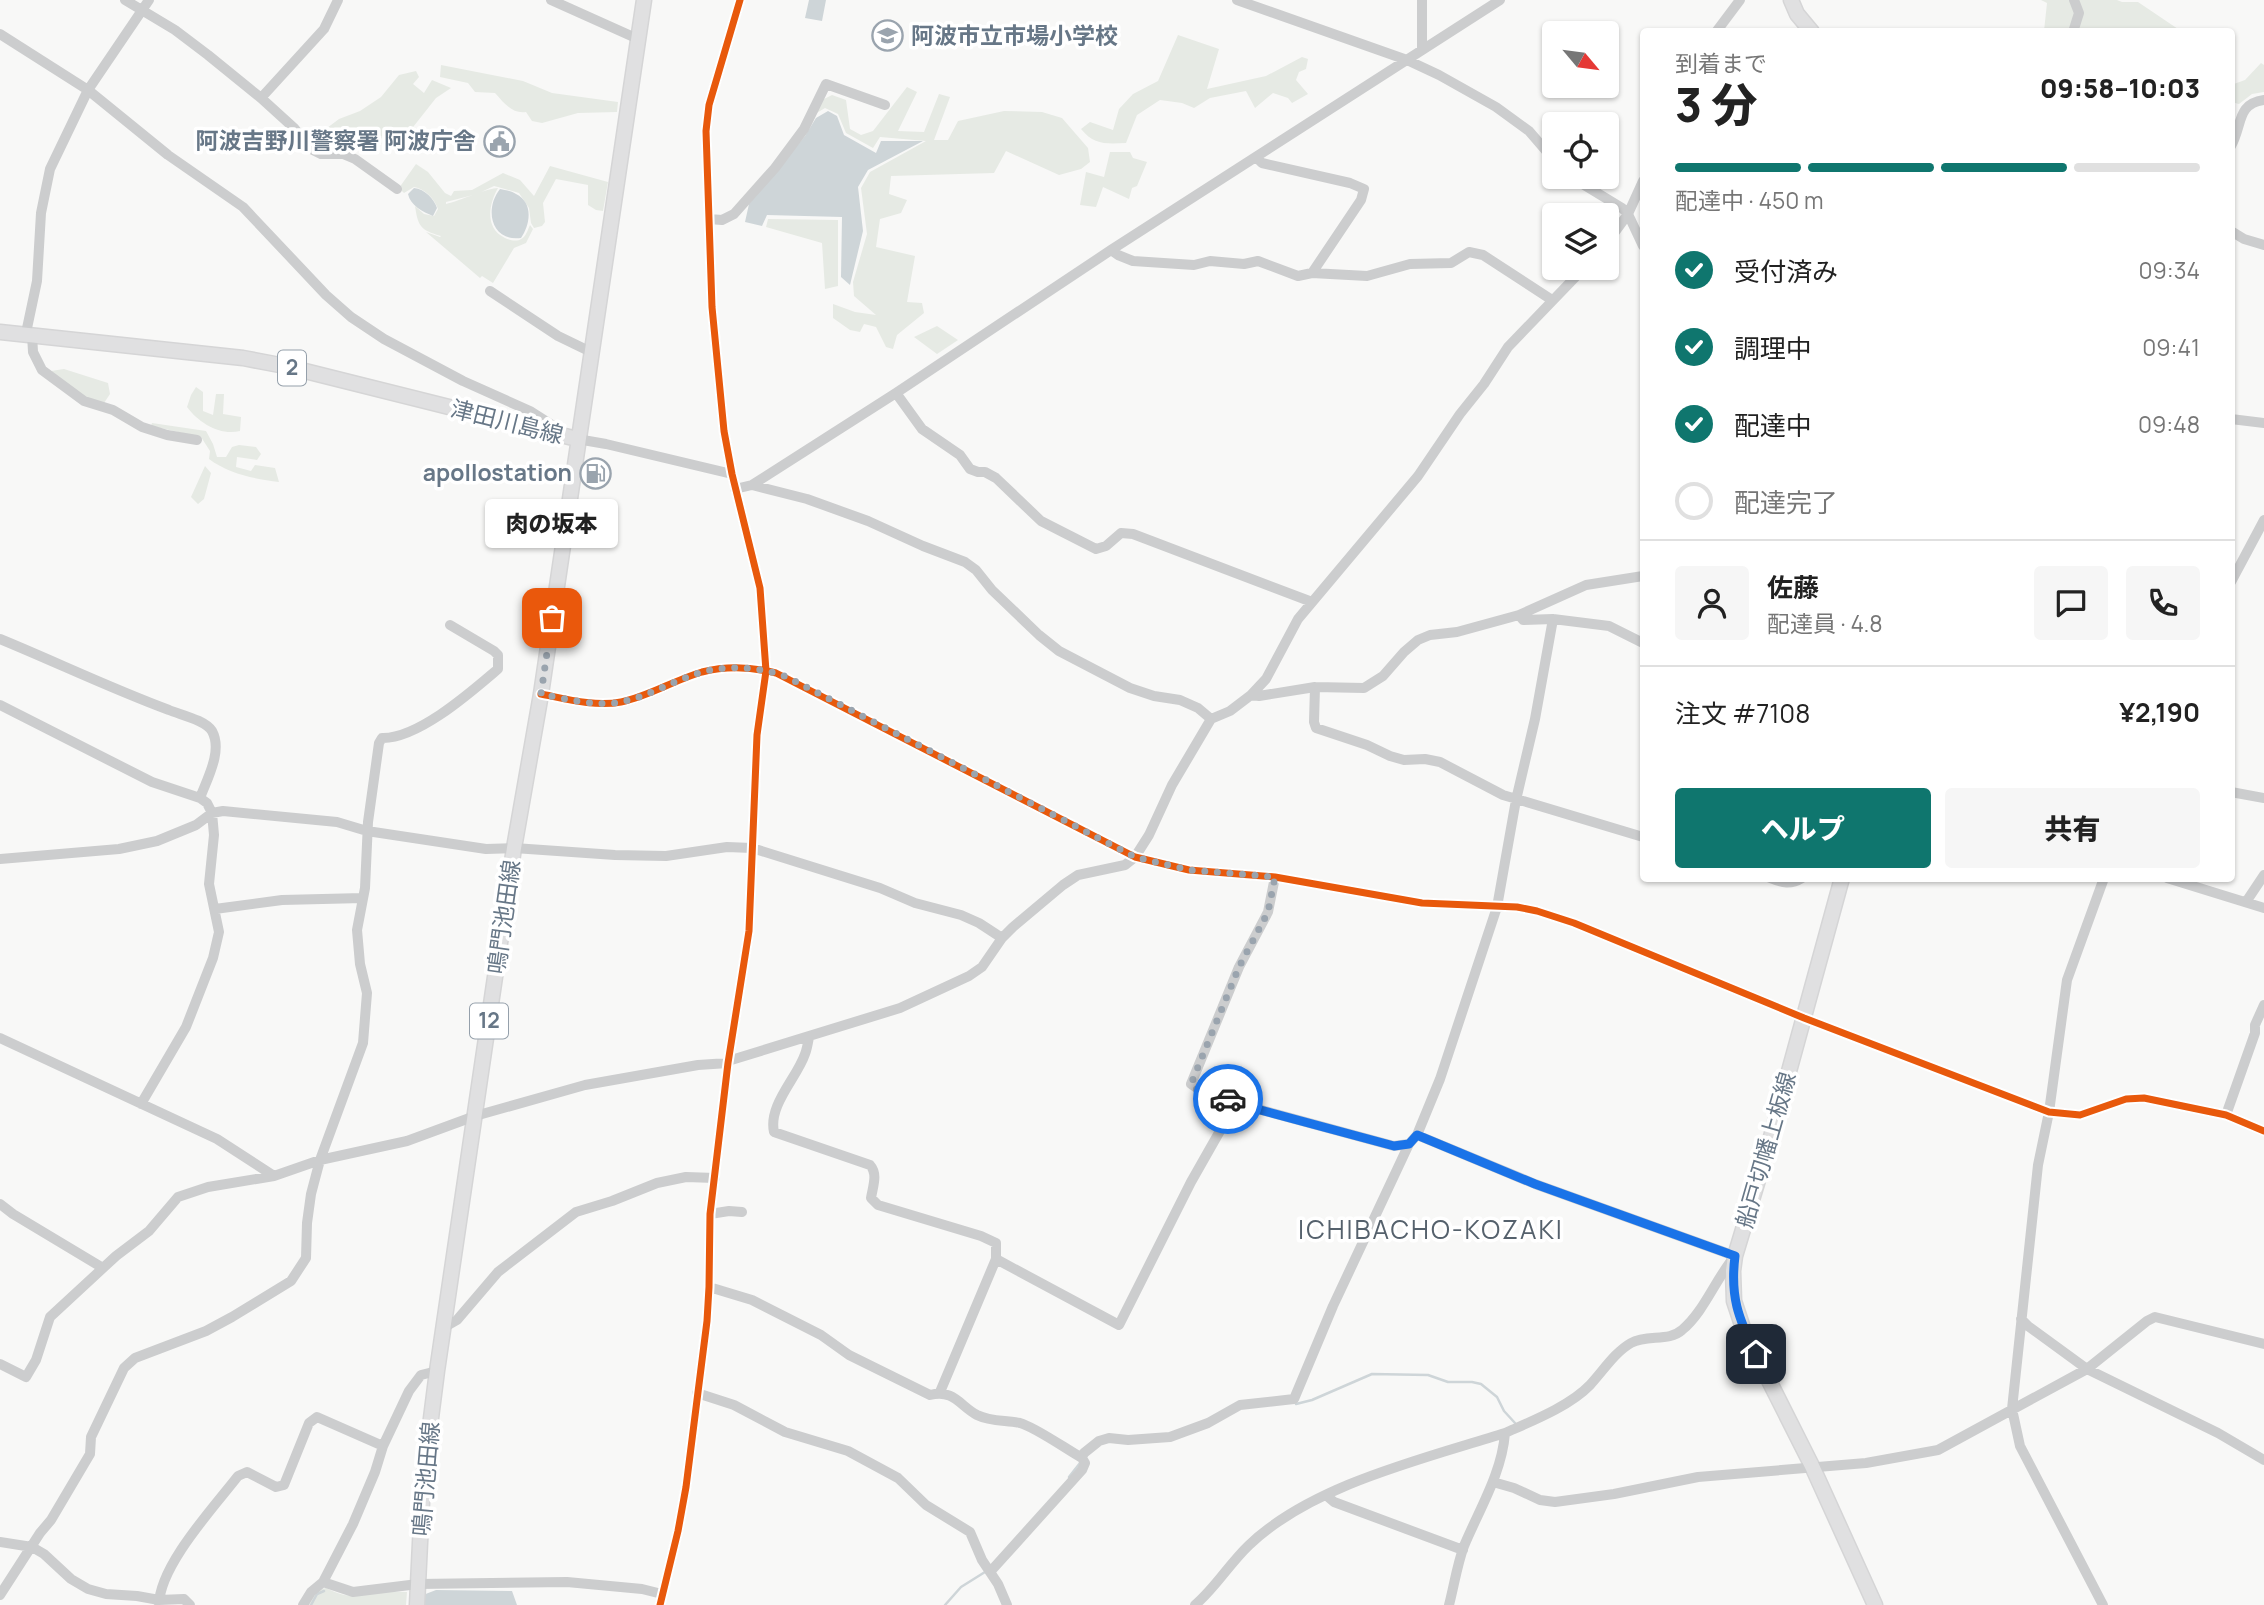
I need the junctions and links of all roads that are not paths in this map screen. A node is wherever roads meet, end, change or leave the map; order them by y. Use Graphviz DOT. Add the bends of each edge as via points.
graph roads {
  1 [pos="125,0"];
  2 [pos="149,0"];
  3 [pos="338,0"];
  4 [pos="551,0"];
  5 [pos="644,0"];
  6 [pos="740,0"];
  7 [pos="1237,0"];
  8 [pos="1422,0"];
  9 [pos="1500,0"];
  10 [pos="1740,0"];
  11 [pos="1791,0"];
  12 [pos="2074,0"];
  13 [pos="141,10"];
  14 [pos="1719,28"];
  15 [pos="1809,28"];
  16 [pos="2074,28"];
  17 [pos="0,34"];
  18 [pos="638,39"];
  19 [pos="1422,50"];
  20 [pos="1406,60"];
  21 [pos="88,90"];
  22 [pos="261,97"];
  23 [pos="2264,100"];
  24 [pos="885,105"];
  25 [pos="2235,140"];
  26 [pos="1542,146"];
  27 [pos="1256,157"];
  28 [pos="397,189"];
  29 [pos="1591,189"];
  30 [pos="1640,189"];
  31 [pos="1629,214"];
  32 [pos="709,219"];
  33 [pos="1619,227"];
  34 [pos="2235,233"];
  35 [pos="1640,239"];
  36 [pos="2264,245"];
  37 [pos="1111,250"];
  38 [pos="1312,273"];
  39 [pos="1572,280"];
  40 [pos="490,291"];
  41 [pos="1552,300"];
  42 [pos="0,332"];
  43 [pos="29,334"];
  44 [pos="591,352"];
  45 [pos="895,393"];
  46 [pos="2235,419"];
  47 [pos="2264,423"];
  48 [pos="561,436"];
  49 [pos="577,439"];
  50 [pos="197,440"];
  51 [pos="732,474"];
  52 [pos="751,485"];
  53 [pos="736,489"];
  54 [pos="2264,520"];
  55 [pos="2235,574"];
  56 [pos="1640,576"];
  57 [pos="1312,602"];
  58 [pos="1519,615"];
  59 [pos="1553,619"];
  60 [pos="450,625"];
  61 [pos="0,639"];
  62 [pos="1640,642"];
  63 [pos="766,671"];
  64 [pos="1315,687"];
  65 [pos="541,694"];
  66 [pos="1251,695"];
  67 [pos="0,705"];
  68 [pos="1211,719"];
  69 [pos="2235,793"];
  70 [pos="200,798"];
  71 [pos="2264,798"];
  72 [pos="1516,800"];
  73 [pos="212,813"];
  74 [pos="367,831"];
  75 [pos="1640,836"];
  76 [pos="514,848"];
  77 [pos="752,848"];
  78 [pos="1135,857"];
  79 [pos="0,859"];
  80 [pos="2264,875"];
  81 [pos="1275,877"];
  82 [pos="1841,882"];
  83 [pos="2103,882"];
  84 [pos="2180,882"];
  85 [pos="363,898"];
  86 [pos="2246,902"];
  87 [pos="1497,907"];
  88 [pos="2264,908"];
  89 [pos="215,909"];
  90 [pos="1002,939"];
  91 [pos="2264,1005"];
  92 [pos="1804,1018"];
  93 [pos="809,1037"];
  94 [pos="1,1040"];
  95 [pos="728,1062"];
  96 [pos="141,1104"];
  97 [pos="1238,1104"];
  98 [pos="2049,1112"];
  99 [pos="2226,1115"];
  100 [pos="475,1116"];
  101 [pos="2264,1131"];
  102 [pos="1417,1135"];
  103 [pos="1409,1144"];
  104 [pos="320,1160"];
  105 [pos="274,1176"];
  106 [pos="715,1178"];
  107 [pos="0,1204"];
  108 [pos="742,1212"];
  109 [pos="710,1214"];
  110 [pos="1735,1256"];
  111 [pos="996,1259"];
  112 [pos="103,1268"];
  113 [pos="709,1287"];
  114 [pos="2021,1319"];
  115 [pos="443,1328"];
  116 [pos="2264,1344"];
  117 [pos="0,1364"];
  118 [pos="2087,1369"];
  119 [pos="437,1371"];
  120 [pos="940,1392"];
  121 [pos="697,1393"];
  122 [pos="2012,1409"];
  123 [pos="1505,1433"];
  124 [pos="383,1446"];
  125 [pos="1083,1460"];
  126 [pos="2264,1460"];
  127 [pos="1812,1466"];
  128 [pos="1493,1482"];
  129 [pos="1327,1496"];
  130 [pos="0,1542"];
  131 [pos="32,1547"];
  132 [pos="1463,1550"];
  133 [pos="990,1572"];
  134 [pos="323,1582"];
  135 [pos="418,1584"];
  136 [pos="0,1595"];
  137 [pos="661,1600"];
  138 [pos="159,1602"];
  139 [pos="190,1605"];
  140 [pos="303,1605"];
  141 [pos="417,1605"];
  142 [pos="1007,1605"];
  143 [pos="1195,1605"];
  144 [pos="1449,1605"];
  145 [pos="1875,1605"];
  146 [pos="2103,1605"];
  1 -- 13 [label="street"];
  2 -- 13 [label="street"];
  3 -- 22 [label="street" via="324,29"];
  4 -- 18 [label="street"];
  5 -- 18 [label="main road, 津田川島線"];
  6 -- 32 [label="street" via="709,105"];
  7 -- 20 [label="street"];
  8 -- 19 [label="street"];
  9 -- 19 [label="street"];
  10 -- 14 [label="street"];
  11 -- 15 [label="main road"];
  12 -- 16 [label="street" via="2078,13"];
  13 -- 21 [label="street"];
  13 -- 22 [label="street" via="175,30"];
  17 -- 21 [label="street"];
  18 -- 44 [label="main road, 津田川島線"];
  19 -- 20 [label="street"];
  20 -- 26 [label="street" via="1496,107"];
  20 -- 27 [label="street"];
  21 -- 43 [label="street" via="50,169"];
  21 -- 48 [label="street" via="168,155 243,207 351,317 418,357 530,411"];
  22 -- 28 [label="street" via="311,149 355,159"];
  23 -- 25 [label="street" via="2244,109"];
  24 -- 32 [label="street" via="826,84 804,129 775,168 734,214 722,220"];
  27 -- 37 [label="street"];
  27 -- 38 [label="street" via="1262,163 1364,189"];
  29 -- 31 [label="street"];
  30 -- 31 [label="street"];
  31 -- 33 [label="street"];
  31 -- 35 [label="street"];
  32 -- 51 [label="street" via="712,307"];
  34 -- 36 [label="street"];
  37 -- 38 [label="street" via="1133,261 1194,265 1258,261 1298,276"];
  37 -- 45 [label="street"];
  38 -- 41 [label="street" via="1367,276 1410,264 1451,263 1469,252 1483,256"];
  39 -- 41 [label="street"];
  40 -- 44 [label="street"];
  41 -- 57 [label="street" via="1508,347 1418,476"];
  42 -- 43 [label="main road, 津田川島線 / 2"];
  43 -- 48 [label="main road, 津田川島線 / 2" via="275,364"];
  43 -- 50 [label="street" via="41,370 84,401 113,410 142,427"];
  44 -- 49 [label="main road, 津田川島線"];
  45 -- 52 [label="street"];
  45 -- 57 [label="street" via="930,435 960,455 970,469 996,478 1053,528 1096,549 1121,533 1133,534"];
  46 -- 47 [label="street"];
  48 -- 49 [label="main road, 津田川島線 / 2"];
  49 -- 51 [label="street"];
  49 -- 65 [label="main road, 鳴門池田線 / 12"];
  51 -- 53 [label="street"];
  52 -- 53 [label="street"];
  52 -- 68 [label="street" via="807,499 965,562 1059,651 1130,688 1180,700"];
  53 -- 63 [label="street" via="760,588"];
  54 -- 55 [label="street"];
  56 -- 58 [label="street" via="1586,585"];
  57 -- 66 [label="street" via="1266,679"];
  58 -- 59 [label="street" via="1523,620"];
  58 -- 64 [label="street" via="1418,640 1383,676 1364,688"];
  59 -- 62 [label="street" via="1609,626"];
  59 -- 72 [label="street"];
  60 -- 74 [label="street" via="495,651 498,670 446,712 393,738 382,738"];
  61 -- 70 [label="street" via="211,729 216,745"];
  63 -- 65 [label="street" via="724,668 700,673 649,695 618,702"];
  63 -- 77 [label="street" via="757,734"];
  63 -- 78 [label="street" via="787,677"];
  64 -- 66 [label="street"];
  64 -- 72 [label="street" via="1316,727 1404,760 1440,762"];
  65 -- 76 [label="main road, 鳴門池田線 / 12"];
  66 -- 68 [label="street"];
  67 -- 70 [label="street" via="152,782"];
  68 -- 78 [label="street"];
  69 -- 71 [label="street"];
  70 -- 73 [label="street"];
  72 -- 75 [label="street"];
  72 -- 87 [label="street"];
  73 -- 74 [label="street" via="337,822"];
  73 -- 79 [label="street" via="196,825 144,844"];
  73 -- 89 [label="street" via="209,884"];
  74 -- 76 [label="street" via="486,849"];
  74 -- 85 [label="street"];
  76 -- 77 [label="street" via="666,856"];
  76 -- 100 [label="main road, 鳴門池田線 / 12"];
  77 -- 90 [label="street" via="961,915"];
  77 -- 95 [label="street" via="746,957"];
  78 -- 81 [label="street" via="1189,870"];
  78 -- 90 [label="street" via="1125,865 1078,875"];
  80 -- 86 [label="street"];
  81 -- 87 [label="street" via="1422,903"];
  81 -- 97 [label="street" via="1268,912 1239,967 1191,1084"];
  82 -- 92 [label="main road, 船戸切幡上板線"];
  83 -- 98 [label="street" via="2067,980"];
  84 -- 86 [label="street"];
  85 -- 89 [label="street" via="282,900"];
  85 -- 104 [label="street" via="357,930 367,993 363,1043"];
  86 -- 88 [label="street"];
  87 -- 92 [label="street" via="1556,917"];
  87 -- 102 [label="street"];
  89 -- 96 [label="street" via="219,932 197,1003"];
  90 -- 93 [label="street" via="982,967 969,976 900,1008"];
  91 -- 99 [label="street"];
  92 -- 98 [label="street"];
  92 -- 110 [label="main road, 船戸切幡上板線"];
  93 -- 95 [label="street"];
  93 -- 111 [label="street" via="780,1102 772,1124 774,1132 870,1165 875,1176 872,1198 878,1205 981,1236 996,1243"];
  94 -- 96 [label="street"];
  95 -- 100 [label="street" via="585,1085"];
  95 -- 106 [label="street"];
  96 -- 105 [label="street" via="217,1139"];
  97 -- 103 [label="street" via="1394,1146"];
  97 -- 111 [label="street" via="1191,1182 1119,1325"];
  98 -- 99 [label="street" via="2080,1115 2126,1099 2144,1098"];
  98 -- 114 [label="street" via="2038,1165"];
  99 -- 101 [label="street"];
  100 -- 104 [label="street" via="407,1141"];
  100 -- 115 [label="main road, 鳴門池田線 / 12"];
  102 -- 103 [label="street"];
  102 -- 110 [label="street" via="1535,1184"];
  103 -- 125 [label="street" via="1294,1399 1240,1405 1170,1437 1109,1438 1084,1453"];
  104 -- 105 [label="street"];
  104 -- 131 [label="street" via="311,1194 306,1258 296,1275 206,1331 135,1358 124,1368 91,1437 90,1454"];
  105 -- 112 [label="street" via="178,1197 149,1231"];
  106 -- 109 [label="street"];
  106 -- 115 [label="street" via="657,1183 576,1212 498,1272 457,1320"];
  107 -- 112 [label="street"];
  108 -- 109 [label="street"];
  109 -- 113 [label="street"];
  110 -- 123 [label="street" via="1682,1331 1629,1344 1583,1390"];
  110 -- 127 [label="main road, 船戸切幡上板線" via="1734,1301 1744,1331"];
  111 -- 120 [label="street"];
  112 -- 117 [label="street" via="50,1317 26,1377"];
  113 -- 120 [label="street" via="752,1300 930,1395"];
  113 -- 121 [label="street"];
  114 -- 118 [label="street"];
  114 -- 122 [label="street"];
  115 -- 119 [label="main road, 鳴門池田線 / 12"];
  116 -- 118 [label="street" via="2155,1317"];
  118 -- 122 [label="street"];
  118 -- 126 [label="street"];
  119 -- 124 [label="street" via="421,1375 409,1391"];
  119 -- 135 [label="main road, 鳴門池田線 / 12" via="423,1480"];
  120 -- 125 [label="street" via="959,1399 979,1416 1021,1424"];
  121 -- 133 [label="street" via="734,1405 785,1432 848,1451 898,1478 926,1505 970,1532"];
  121 -- 137 [label="street" via="680,1520"];
  122 -- 127 [label="street" via="1938,1450 1867,1463"];
  122 -- 146 [label="street" via="2020,1446"];
  123 -- 128 [label="street"];
  123 -- 129 [label="street" via="1373,1474"];
  124 -- 134 [label="street" via="353,1524"];
  124 -- 138 [label="street" via="317,1417 309,1423 284,1485 276,1487 247,1472 238,1476 177,1557 162,1584"];
  125 -- 133 [label="street" via="1082,1470"];
  127 -- 128 [label="street" via="1698,1477 1555,1502"];
  127 -- 145 [label="main road, 船戸切幡上板線"];
  128 -- 132 [label="street"];
  129 -- 132 [label="street"];
  129 -- 143 [label="street" via="1296,1510 1248,1546"];
  130 -- 131 [label="street"];
  131 -- 136 [label="street"];
  131 -- 138 [label="street" via="88,1589"];
  132 -- 144 [label="street"];
  133 -- 142 [label="street"];
  134 -- 135 [label="street" via="354,1592"];
  134 -- 140 [label="street"];
  135 -- 137 [label="street" via="567,1582 642,1589"];
  135 -- 141 [label="main road, 鳴門池田線 / 12"];
  138 -- 139 [label="street" via="184,1599"];
}
